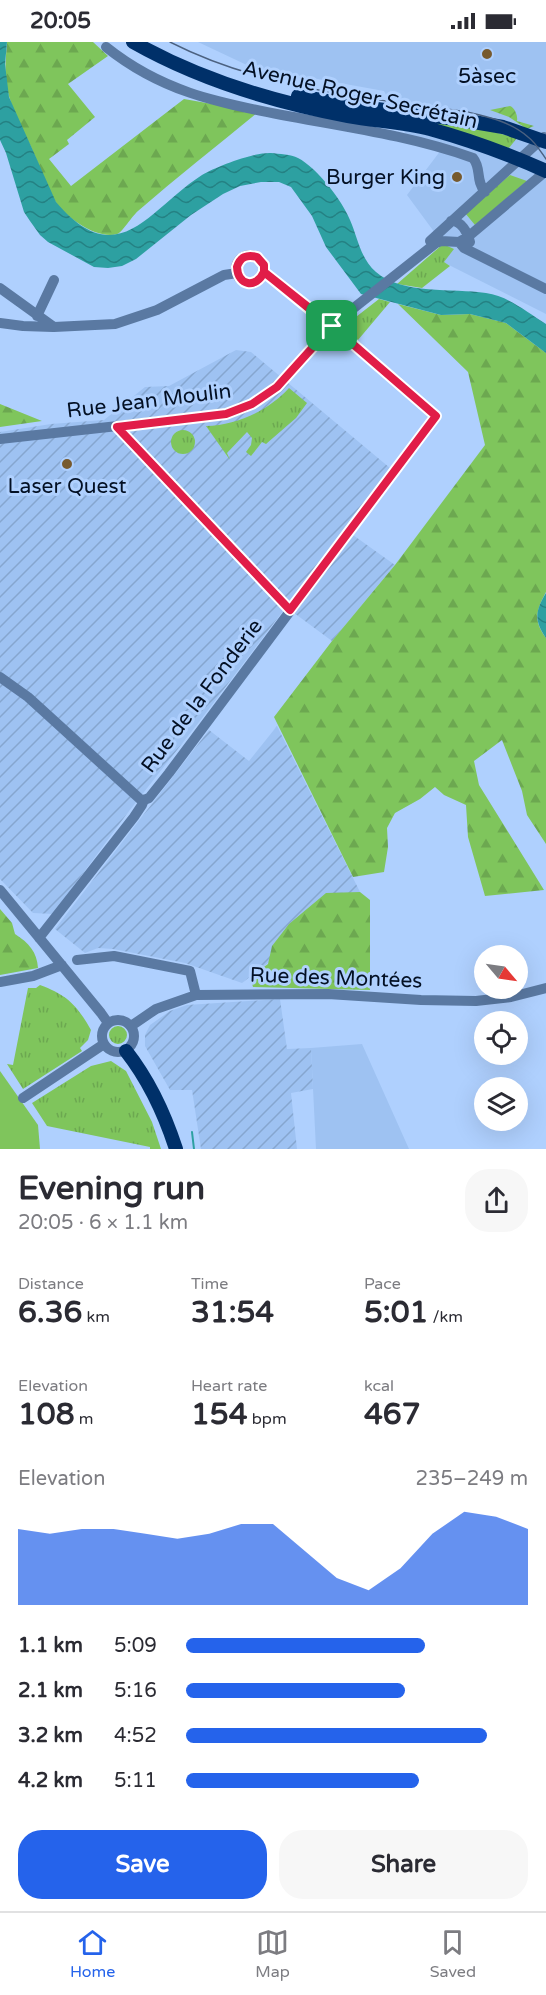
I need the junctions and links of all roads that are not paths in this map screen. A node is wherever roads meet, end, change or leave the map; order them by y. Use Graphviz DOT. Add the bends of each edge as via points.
graph roads {
  1 [pos="133,42"];
  2 [pos="150,42"];
  3 [pos="106,47"];
  4 [pos="544,139"];
  5 [pos="519,159"];
  6 [pos="546,171"];
  7 [pos="485,192"];
  8 [pos="449,223"];
  9 [pos="469,236"];
  10 [pos="457,242"];
  11 [pos="472,251"];
  12 [pos="264,272"];
  13 [pos="237,273"];
  14 [pos="393,276"];
  15 [pos="54,280"];
  16 [pos="0,288"];
  17 [pos="546,289"];
  18 [pos="37,316"];
  19 [pos="0,323"];
  20 [pos="332,326"];
  21 [pos="54,327"];
  22 [pos="117,427"];
  23 [pos="0,439"];
  24 [pos="290,610"];
  25 [pos="0,677"];
  26 [pos="144,800"];
  27 [pos="0,890"];
  28 [pos="39,938"];
  29 [pos="77,960"];
  30 [pos="63,967"];
  31 [pos="0,982"];
  32 [pos="546,988"];
  33 [pos="196,995"];
  34 [pos="108,1023"];
  35 [pos="131,1026"];
  36 [pos="104,1044"];
  37 [pos="126,1051"];
  38 [pos="23,1098"];
  39 [pos="176,1149"];
  1 -- 5 [label="main road, Avenue Roger Secrétain" via="195,73 248,92 349,116 428,128"];
  2 -- 4 [label="main road, Avenue Roger Secrétain" via="212,71 283,93 502,127"];
  3 -- 7 [label="street" via="153,79 191,95 408,139 473,158"];
  4 -- 5 [label="street"];
  5 -- 6 [label="main road, Avenue Roger Secrétain"];
  5 -- 7 [label="street"];
  6 -- 9 [label="street"];
  7 -- 8 [label="street"];
  8 -- 9 [label="street" via="455,220"];
  8 -- 10 [label="street" via="447,231"];
  8 -- 14 [label="street"];
  9 -- 10 [label="street"];
  9 -- 11 [label="street"];
  10 -- 11 [label="street"];
  10 -- 14 [label="street" via="436,243"];
  11 -- 17 [label="street"];
  12 -- 13 [label="street" via="259,280 248,283"];
  12 -- 13 [label="street" via="264,265 253,255 242,258"];
  12 -- 20 [label="street"];
  13 -- 21 [label="street" via="224,275 157,310 115,324"];
  14 -- 20 [label="street, Rue Jean Moulin"];
  15 -- 18 [label="street"];
  16 -- 18 [label="street"];
  18 -- 21 [label="street"];
  19 -- 21 [label="street"];
  20 -- 22 [label="street, Rue Jean Moulin" via="277,387 244,408 226,414"];
  20 -- 24 [label="street, Rue de la Fonderie" via="436,416"];
  22 -- 23 [label="street, Rue Jean Moulin"];
  22 -- 24 [label="street"];
  24 -- 26 [label="street, Rue de la Fonderie"];
  25 -- 26 [label="street"];
  26 -- 28 [label="street, Rue de la Fonderie"];
  27 -- 28 [label="street"];
  28 -- 30 [label="street"];
  29 -- 33 [label="street" via="114,956 190,971"];
  30 -- 31 [label="street"];
  30 -- 34 [label="street"];
  32 -- 33 [label="street, Rue des Montées" via="476,1001 328,994"];
  33 -- 35 [label="street, Rue des Montées" via="156,1009"];
  34 -- 35 [label="street" via="118,1020"];
  34 -- 36 [label="street" via="102,1033"];
  35 -- 37 [label="street" via="134,1039"];
  36 -- 37 [label="street" via="113,1052"];
  36 -- 38 [label="street"];
  37 -- 39 [label="main road" via="156,1100"];
}
